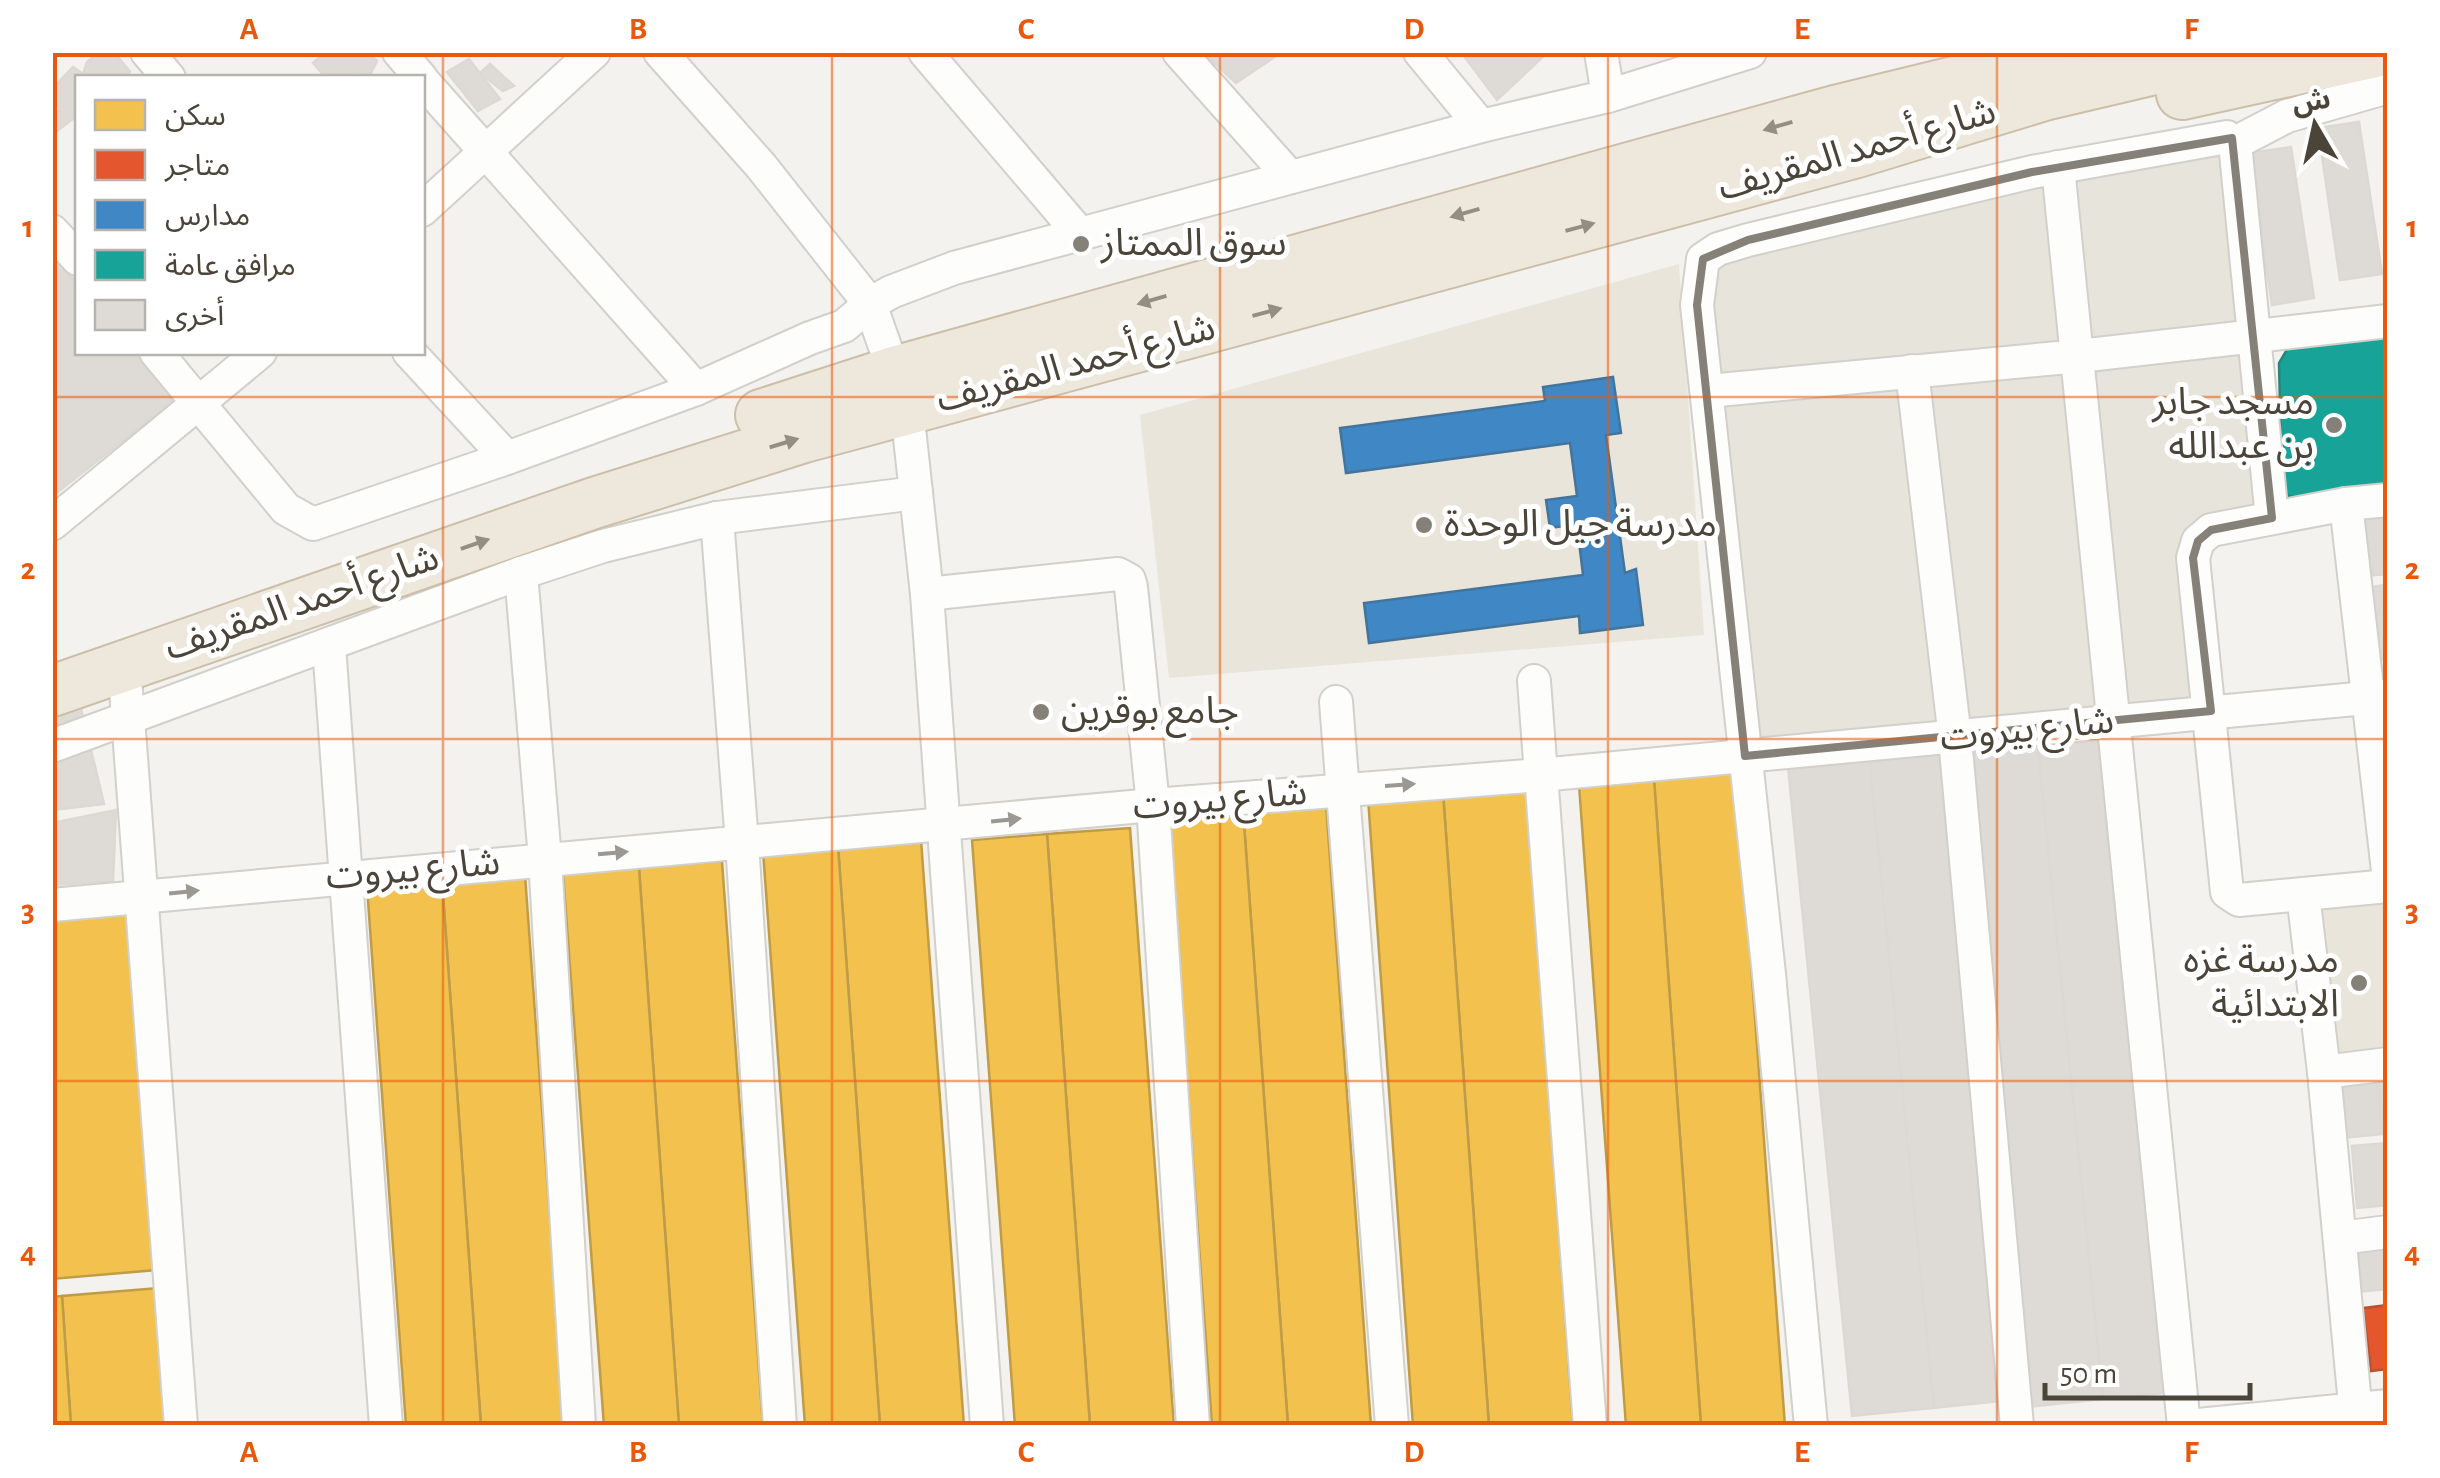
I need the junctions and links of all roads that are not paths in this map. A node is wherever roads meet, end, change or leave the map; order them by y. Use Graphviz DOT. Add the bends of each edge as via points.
graph roads {
  1 [pos="147,52"];
  2 [pos="399,52"];
  3 [pos="594,52"];
  4 [pos="660,52"];
  5 [pos="925,52"];
  6 [pos="1179,52"];
  7 [pos="1420,52"];
  8 [pos="1602,52"];
  9 [pos="1750,52"];
  10 [pos="1978,52"];
  11 [pos="2227,52"];
  12 [pos="2374,52"];
  13 [pos="2094,66"];
  14 [pos="166,75"];
  15 [pos="419,75"];
  16 [pos="425,82"];
  17 [pos="2388,87"];
  18 [pos="1608,96"];
  19 [pos="1480,126"];
  20 [pos="1846,131"];
  21 [pos="2235,142"];
  22 [pos="486,153"];
  23 [pos="2058,168"];
  24 [pos="1290,178"];
  25 [pos="425,207"];
  26 [pos="52,231"];
  27 [pos="1080,234"];
  28 [pos="75,256"];
  29 [pos="870,304"];
  30 [pos="2388,321"];
  31 [pos="2253,335"];
  32 [pos="158,355"];
  33 [pos="257,355"];
  34 [pos="412,355"];
  35 [pos="2079,356"];
  36 [pos="1912,371"];
  37 [pos="696,389"];
  38 [pos="900,391"];
  39 [pos="1708,391"];
  40 [pos="198,406"];
  41 [pos="507,458"];
  42 [pos="916,494"];
  43 [pos="2388,500"];
  44 [pos="2346,504"];
  45 [pos="717,518"];
  46 [pos="2272,518"];
  47 [pos="52,524"];
  48 [pos="520,573"];
  49 [pos="926,594"];
  50 [pos="329,646"];
  51 [pos="52,657"];
  52 [pos="124,664"];
  53 [pos="1534,682"];
  54 [pos="52,691"];
  55 [pos="2379,696"];
  56 [pos="1336,702"];
  57 [pos="2210,711"];
  58 [pos="128,718"];
  59 [pos="2111,722"];
  60 [pos="1954,738"];
  61 [pos="52,746"];
  62 [pos="1745,756"];
  63 [pos="1540,775"];
  64 [pos="1342,790"];
  65 [pos="1153,805"];
  66 [pos="944,826"];
  67 [pos="742,843"];
  68 [pos="544,858"];
  69 [pos="2388,870"];
  70 [pos="348,876"];
  71 [pos="2388,886"];
  72 [pos="2303,894"];
  73 [pos="142,896"];
  74 [pos="52,905"];
  75 [pos="2388,1064"];
  76 [pos="2324,1072"];
  77 [pos="2388,1232"];
  78 [pos="2340,1238"];
  79 [pos="2367,1413"];
  80 [pos="181,1426"];
  81 [pos="386,1426"];
  82 [pos="579,1426"];
  83 [pos="780,1426"];
  84 [pos="986,1426"];
  85 [pos="1193,1426"];
  86 [pos="1392,1426"];
  87 [pos="1590,1426"];
  88 [pos="1811,1426"];
  89 [pos="2016,1426"];
  90 [pos="2186,1426"];
  1 -- 14 [label="street"];
  2 -- 15 [label="street"];
  3 -- 22 [label="street"];
  4 -- 29 [label="street"];
  5 -- 27 [label="street"];
  6 -- 24 [label="street"];
  7 -- 19 [label="street"];
  8 -- 18 [label="street"];
  9 -- 18 [label="street"];
  10 -- 20 [label="highway" via="1918,74"];
  11 -- 13 [label="highway, شارع أحمد المقريف"];
  12 -- 20 [label="highway" via="2147,102"];
  13 -- 20 [label="highway, شارع أحمد المقريف" via="2044,95"];
  16 -- 22 [label="street"];
  17 -- 21 [label="street" via="2287,116"];
  18 -- 19 [label="street"];
  19 -- 24 [label="street"];
  20 -- 38 [label="highway, شارع أحمد المقريف"];
  21 -- 23 [label="street" via="2227,137"];
  21 -- 31 [label="street"];
  22 -- 25 [label="street"];
  22 -- 37 [label="street"];
  23 -- 35 [label="street"];
  23 -- 39 [label="street" via="1718,248 1703,259 1698,280"];
  24 -- 27 [label="street"];
  26 -- 28 [label="street"];
  27 -- 29 [label="street" via="954,268"];
  29 -- 37 [label="street" via="844,326"];
  29 -- 38 [label="street"];
  30 -- 31 [label="street"];
  31 -- 35 [label="street"];
  31 -- 46 [label="street"];
  32 -- 40 [label="street"];
  33 -- 40 [label="street"];
  34 -- 41 [label="street"];
  35 -- 36 [label="street"];
  35 -- 59 [label="street"];
  36 -- 39 [label="street"];
  36 -- 60 [label="street"];
  37 -- 41 [label="street"];
  38 -- 42 [label="street"];
  38 -- 51 [label="highway, شارع أحمد المقريف" via="686,438"];
  52 -- 38 [label="highway, شارع أحمد المقريف, one-way" via="804,437"];
  39 -- 62 [label="street"];
  40 -- 41 [label="street" via="286,508 313,524"];
  40 -- 47 [label="street"];
  42 -- 45 [label="street"];
  42 -- 49 [label="street"];
  43 -- 44 [label="street"];
  44 -- 46 [label="street"];
  44 -- 55 [label="street"];
  45 -- 48 [label="street"];
  45 -- 67 [label="street"];
  46 -- 57 [label="street" via="2210,530 2198,540 2193,558"];
  48 -- 50 [label="street"];
  48 -- 68 [label="street"];
  49 -- 65 [label="street" via="1118,574 1129,580"];
  49 -- 66 [label="street"];
  50 -- 58 [label="street"];
  50 -- 70 [label="street"];
  52 -- 54 [label="highway, شارع أحمد المقريف"];
  52 -- 58 [label="street"];
  53 -- 63 [label="street"];
  55 -- 57 [label="street, شارع بيروت"];
  55 -- 69 [label="street"];
  56 -- 64 [label="street"];
  57 -- 59 [label="street, شارع بيروت"];
  57 -- 72 [label="street" via="2227,892 2238,900"];
  58 -- 61 [label="street"];
  58 -- 73 [label="street"];
  59 -- 60 [label="street, شارع بيروت"];
  59 -- 90 [label="street"];
  60 -- 62 [label="street, شارع بيروت"];
  60 -- 89 [label="street"];
  62 -- 63 [label="street, شارع بيروت"];
  62 -- 88 [label="street"];
  64 -- 63 [label="street, شارع بيروت, one-way"];
  63 -- 87 [label="street"];
  64 -- 65 [label="street, شارع بيروت"];
  64 -- 86 [label="street"];
  66 -- 65 [label="street, شارع بيروت, one-way"];
  65 -- 85 [label="street"];
  66 -- 67 [label="street, شارع بيروت"];
  66 -- 84 [label="street"];
  68 -- 67 [label="street, شارع بيروت, one-way"];
  67 -- 83 [label="street"];
  68 -- 70 [label="street, شارع بيروت"];
  68 -- 82 [label="street"];
  73 -- 70 [label="street, شارع بيروت, one-way"];
  70 -- 81 [label="street"];
  71 -- 72 [label="street"];
  72 -- 76 [label="street"];
  73 -- 74 [label="street, شارع بيروت"];
  73 -- 80 [label="street"];
  75 -- 76 [label="street"];
  76 -- 78 [label="street"];
  77 -- 78 [label="street"];
  78 -- 79 [label="street"];
  79 -- 90 [label="street"];
}
